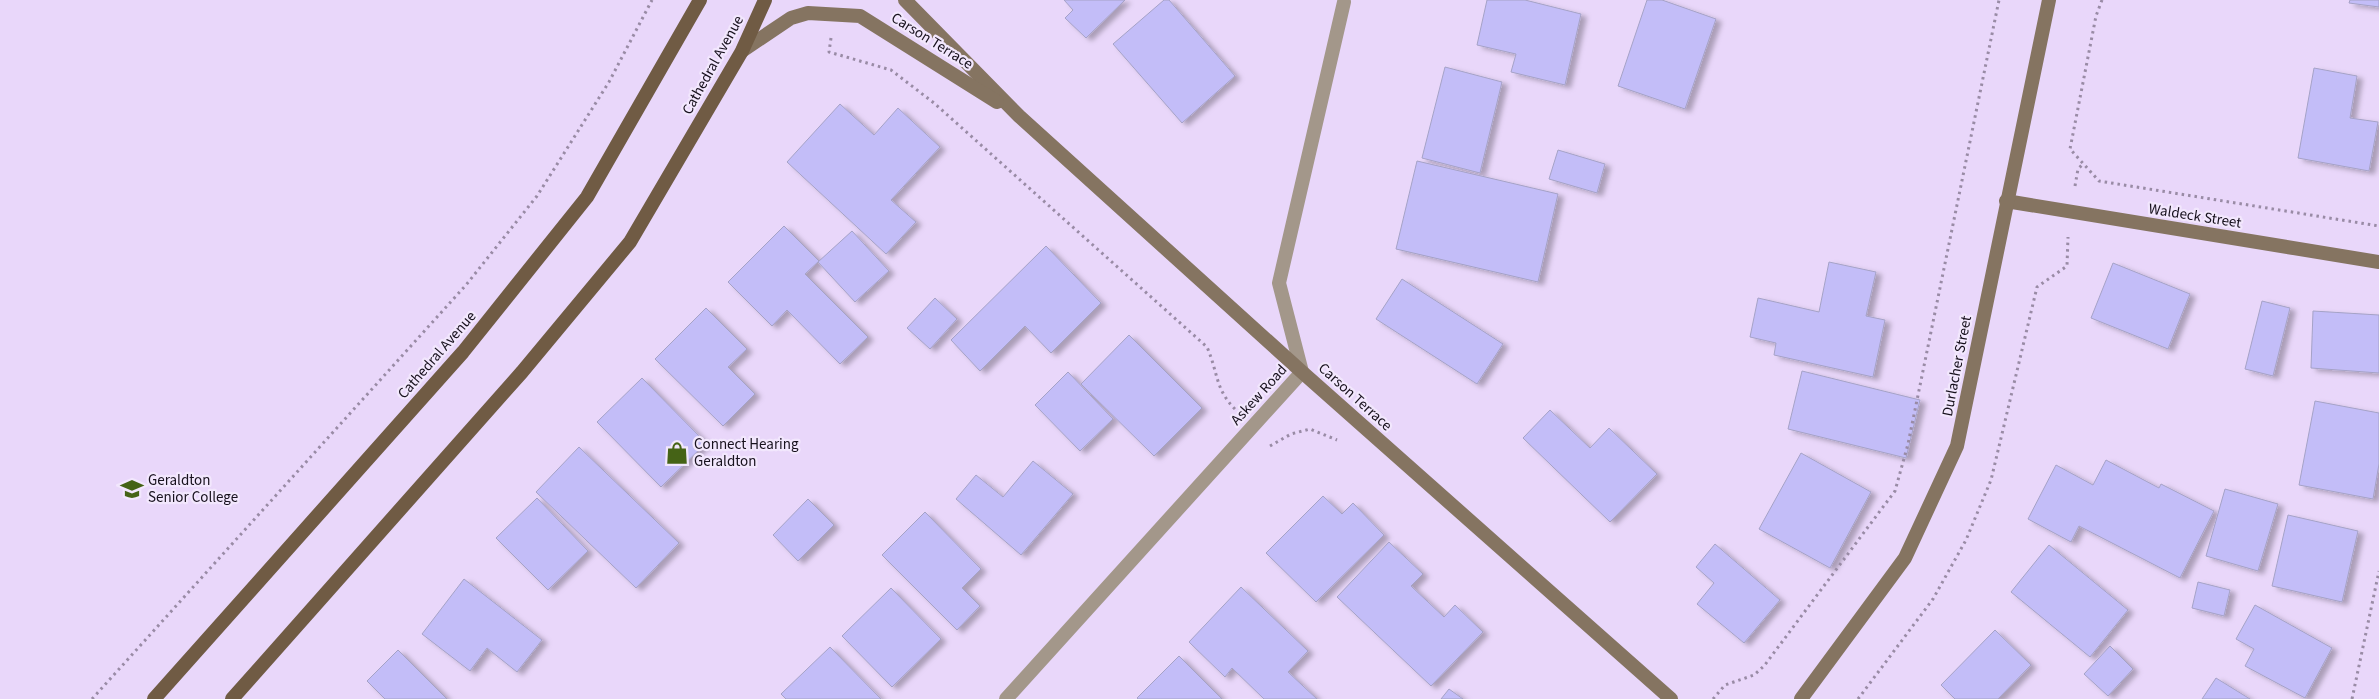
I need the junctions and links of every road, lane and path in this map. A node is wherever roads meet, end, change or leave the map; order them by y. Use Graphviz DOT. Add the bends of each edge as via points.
graph roads {
  1 [pos="652,0"];
  2 [pos="700,0"];
  3 [pos="765,0"];
  4 [pos="906,0"];
  5 [pos="1999,0"];
  6 [pos="2049,0"];
  7 [pos="2102,0"];
  8 [pos="1344,2"];
  9 [pos="832,33"];
  10 [pos="742,51"];
  11 [pos="1019,116"];
  12 [pos="2084,164"];
  13 [pos="2078,169"];
  14 [pos="2006,201"];
  15 [pos="2379,226"];
  16 [pos="2066,252"];
  17 [pos="2379,262"];
  18 [pos="1302,372"];
  19 [pos="1234,408"];
  20 [pos="1338,441"];
  21 [pos="1272,447"];
  22 [pos="2379,571"];
  23 [pos="92,699"];
  24 [pos="154,699"];
  25 [pos="232,699"];
  26 [pos="1006,699"];
  27 [pos="1671,699"];
  28 [pos="1713,699"];
  29 [pos="1801,699"];
  30 [pos="1858,699"];
  31 [pos="2352,699"];
  1 -- 23 [label="path" via="609,82 537,196 466,285"];
  2 -- 24 [label="main road, Cathedral Avenue" via="587,197 463,352"];
  3 -- 10 [label="main road, Cathedral Avenue"];
  4 -- 11 [label="main road, Carson Terrace"];
  5 -- 28 [label="path" via="1908,444 1895,491 1764,666 1754,675 1725,685"];
  6 -- 14 [label="main road, Durlacher Street"];
  7 -- 12 [label="path" via="2070,148"];
  8 -- 18 [label="street, Askew Road" via="1279,284"];
  9 -- 19 [label="path" via="829,52 891,70 934,103 1207,347 1220,391"];
  10 -- 11 [label="main road, Carson Terrace" via="791,18 808,13 860,16"];
  10 -- 25 [label="main road, Cathedral Avenue" via="630,242 522,372"];
  11 -- 18 [label="main road, Carson Terrace"];
  12 -- 13 [label="path"];
  12 -- 15 [label="path" via="2099,181"];
  14 -- 17 [label="main road, Waldeck Street"];
  14 -- 29 [label="main road, Durlacher Street" via="1957,446 1905,558"];
  16 -- 30 [label="path" via="2067,266 2037,287 1991,480 1966,540 1933,599"];
  18 -- 26 [label="street, Askew Road"];
  18 -- 27 [label="main road, Carson Terrace"];
  20 -- 21 [label="path" via="1310,429 1290,434"];
  22 -- 31 [label="path"];
}
